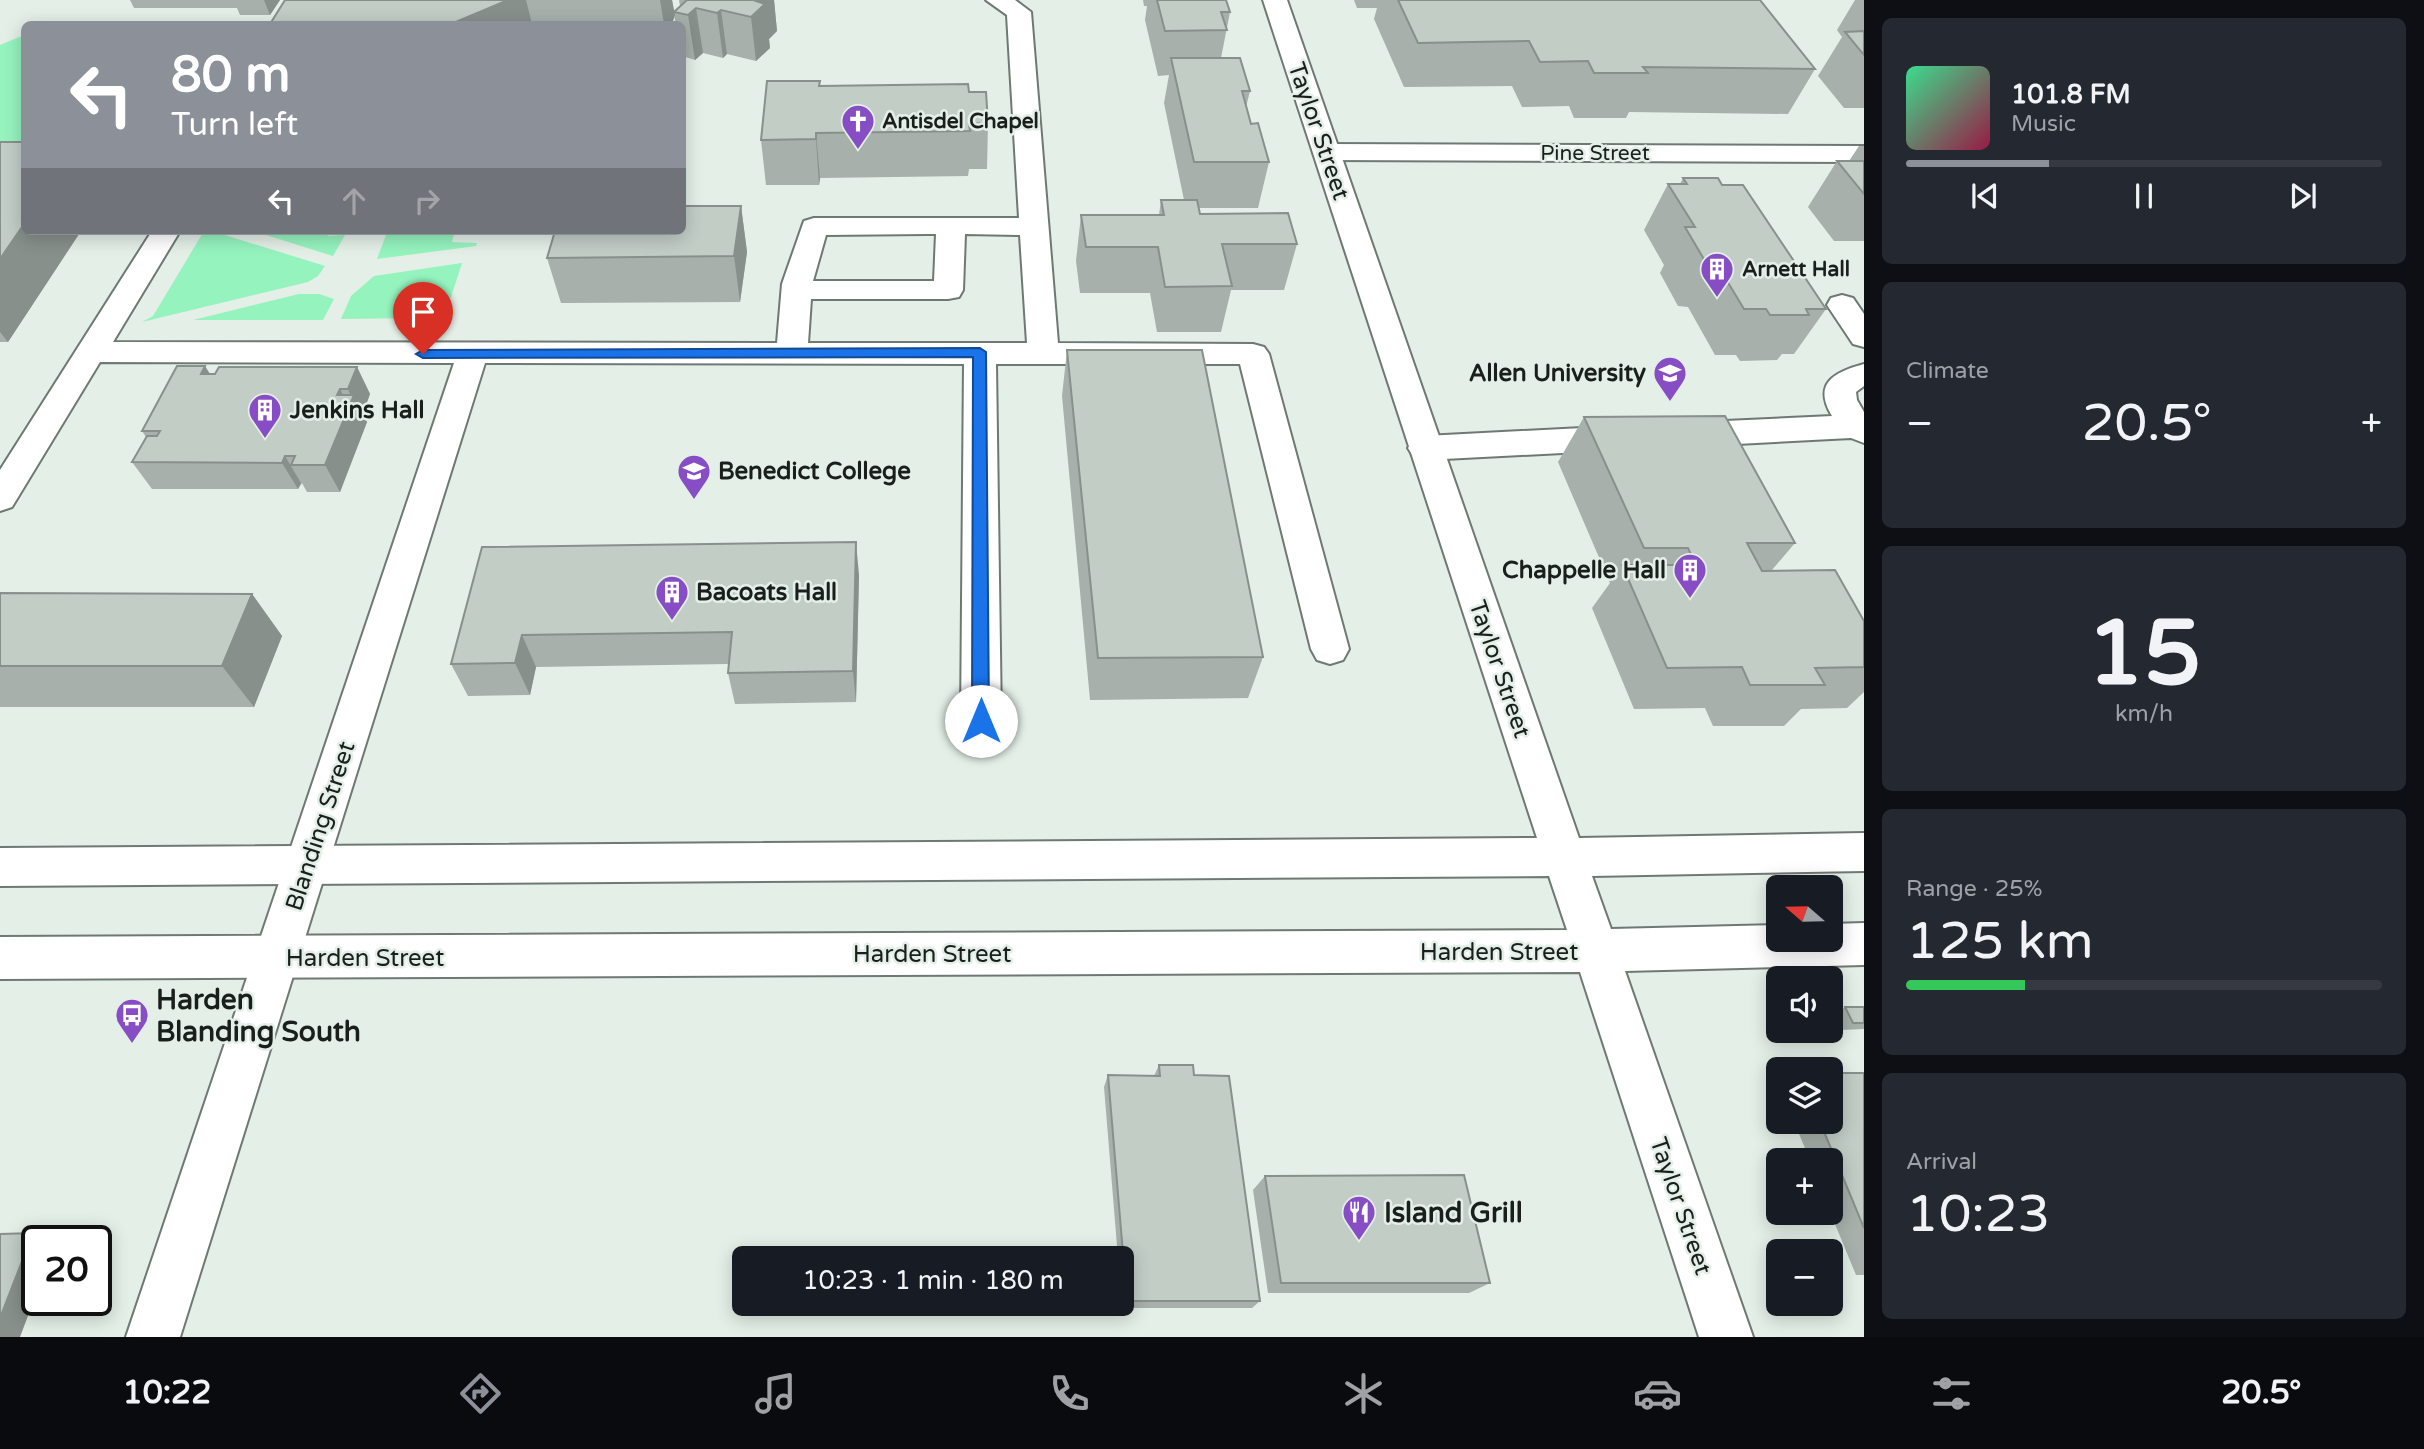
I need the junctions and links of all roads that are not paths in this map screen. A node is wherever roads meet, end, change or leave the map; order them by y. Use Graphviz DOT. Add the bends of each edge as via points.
graph roads {
  1 [pos="1275,0"];
  2 [pos="1018,4"];
  3 [pos="1326,152"];
  4 [pos="1864,154"];
  5 [pos="951,225"];
  6 [pos="1034,228"];
  7 [pos="163,235"];
  8 [pos="797,290"];
  9 [pos="1842,305"];
  10 [pos="1864,337"];
  11 [pos="90,352"];
  12 [pos="980,352"];
  13 [pos="1043,352"];
  14 [pos="792,353"];
  15 [pos="472,355"];
  16 [pos="1864,375"];
  17 [pos="1861,428"];
  18 [pos="1426,448"];
  19 [pos="0,498"];
  20 [pos="1329,649"];
  21 [pos="981,721"];
  22 [pos="1864,852"];
  23 [pos="1563,857"];
  24 [pos="306,866"];
  25 [pos="0,867"];
  26 [pos="1864,944"];
  27 [pos="1595,951"];
  28 [pos="0,958"];
  29 [pos="277,958"];
  30 [pos="153,1337"];
  31 [pos="1726,1337"];
  1 -- 3 [label="main road, Taylor Street"];
  2 -- 6 [label="main road"];
  3 -- 4 [label="main road, Pine Street"];
  3 -- 18 [label="main road, Taylor Street"];
  5 -- 6 [label="main road"];
  5 -- 8 [label="main road" via="814,227"];
  5 -- 8 [label="main road" via="948,290"];
  6 -- 13 [label="main road"];
  7 -- 11 [label="main road"];
  8 -- 14 [label="main road"];
  9 -- 10 [label="main road"];
  11 -- 15 [label="main road"];
  11 -- 19 [label="main road"];
  12 -- 13 [label="main road"];
  12 -- 14 [label="main road"];
  12 -- 21 [label="main road"];
  13 -- 20 [label="main road" via="1253,354"];
  14 -- 15 [label="main road"];
  15 -- 24 [label="main road, Blanding Street"];
  16 -- 17 [label="main road" via="1845,383 1839,393 1841,405"];
  17 -- 18 [label="main road"];
  18 -- 23 [label="main road, Taylor Street"];
  22 -- 23 [label="main road"];
  23 -- 24 [label="main road"];
  23 -- 27 [label="main road, Taylor Street"];
  24 -- 25 [label="main road"];
  24 -- 29 [label="main road, Blanding Street"];
  26 -- 27 [label="main road, Harden Street"];
  27 -- 29 [label="main road, Harden Street"];
  27 -- 31 [label="main road, Taylor Street"];
  28 -- 29 [label="main road, Harden Street"];
  29 -- 30 [label="main road, Blanding Street"];
}
